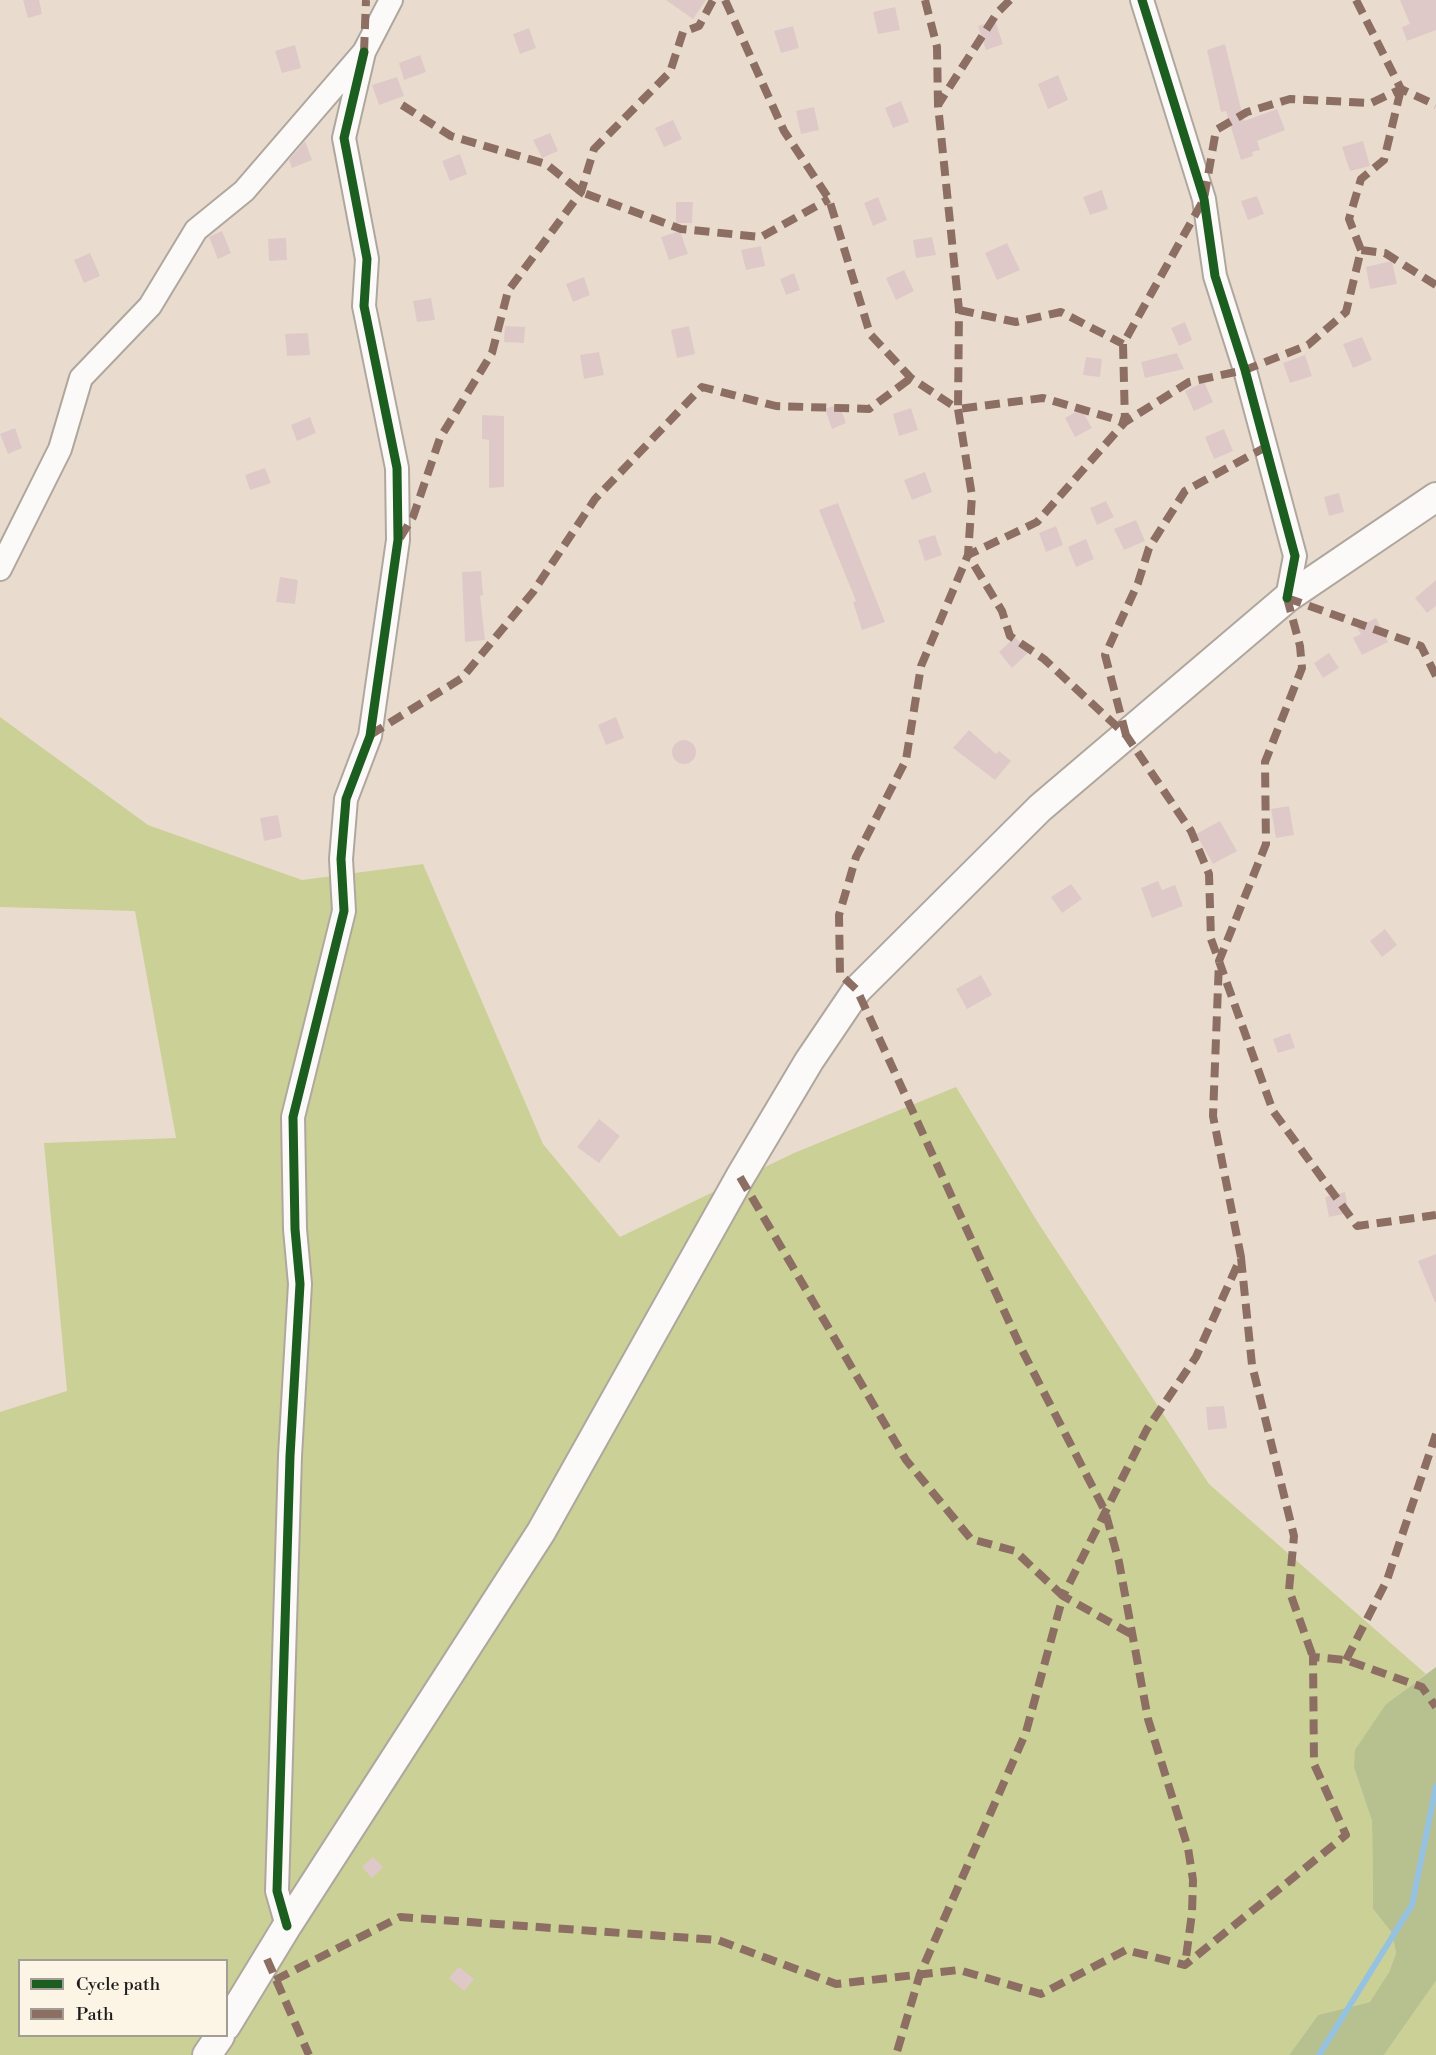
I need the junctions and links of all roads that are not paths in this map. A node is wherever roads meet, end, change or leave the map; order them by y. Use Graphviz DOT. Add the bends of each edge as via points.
graph roads {
  1 [pos="390,0"];
  2 [pos="1142,0"];
  3 [pos="364,52"];
  4 [pos="1436,497"];
  5 [pos="0,569"];
  6 [pos="1287,598"];
  7 [pos="287,1926"];
  8 [pos="228,2023"];
  9 [pos="219,2037"];
  10 [pos="207,2055"];
  1 -- 3 [label="street"];
  2 -- 6 [label="street" via="1204,199 1215,276 1245,370 1295,556"];
  3 -- 5 [label="street" via="243,192 196,230 150,306 81,378 60,449"];
  3 -- 7 [label="street" via="344,138 367,259 364,306 397,468 398,540 370,735 346,799 341,859 344,911 293,1117 300,1284 290,1456 277,1891"];
  4 -- 6 [label="main road"];
  6 -- 7 [label="main road" via="1040,808 857,990 809,1061 740,1177 541,1532"];
  7 -- 8 [label="main road"];
  9 -- 10 [label="main road"];
}
